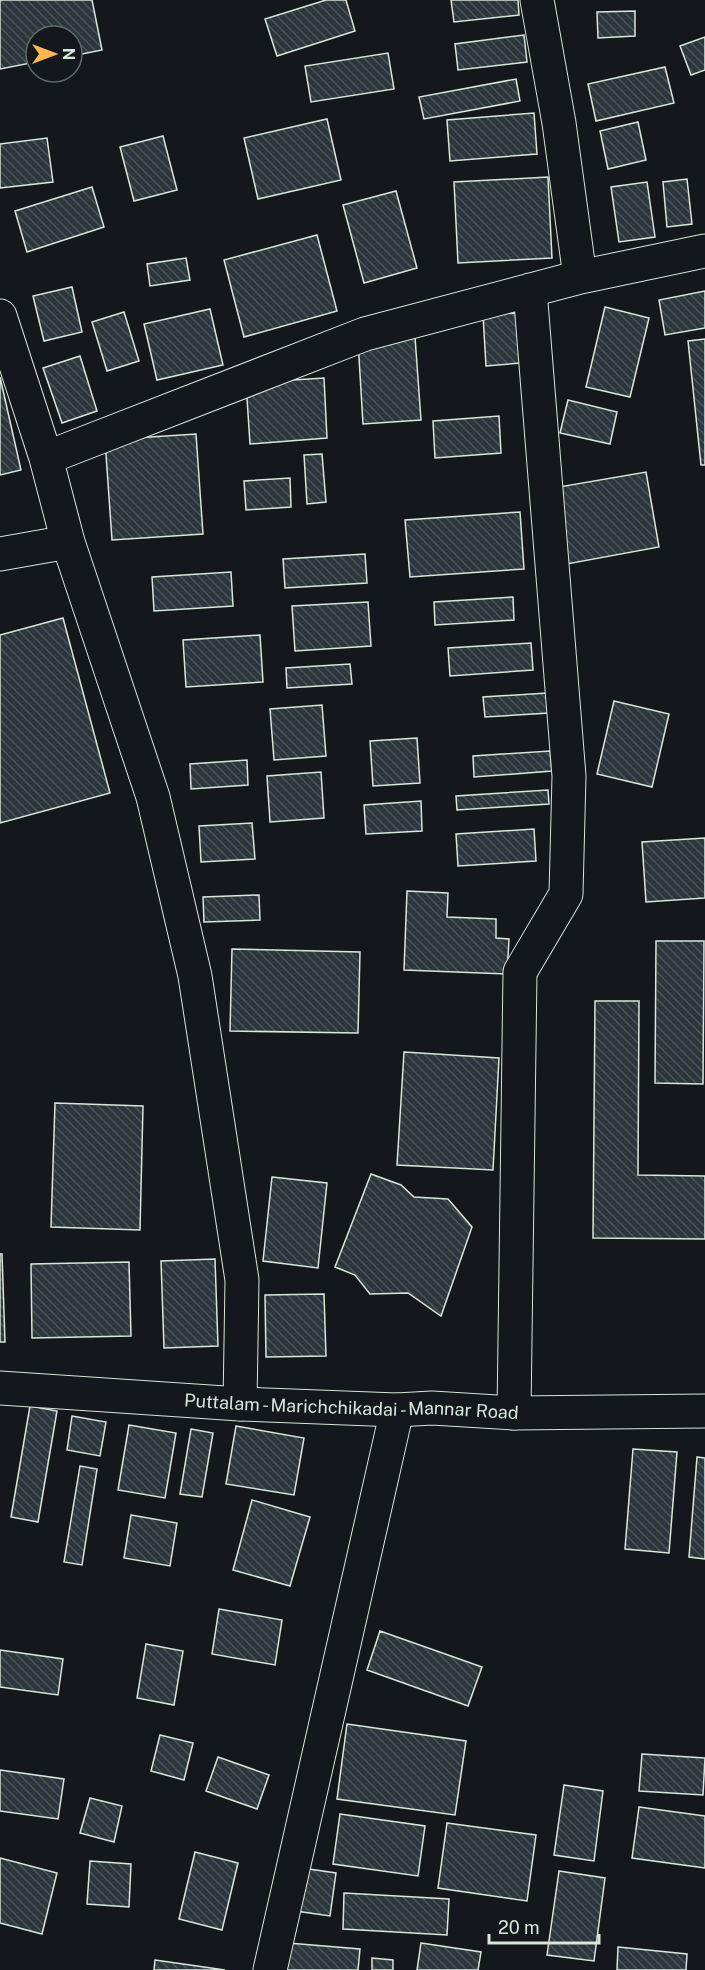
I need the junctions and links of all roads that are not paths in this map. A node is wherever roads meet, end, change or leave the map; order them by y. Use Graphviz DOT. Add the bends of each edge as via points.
graph roads {
  1 [pos="537,0"];
  2 [pos="705,251"];
  3 [pos="580,277"];
  4 [pos="530,290"];
  5 [pos="0,316"];
  6 [pos="46,458"];
  7 [pos="68,542"];
  8 [pos="0,554"];
  9 [pos="0,1388"];
  10 [pos="240,1404"];
  11 [pos="397,1410"];
  12 [pos="705,1411"];
  13 [pos="514,1413"];
  14 [pos="270,1970"];
  1 -- 3 [label="street"];
  2 -- 3 [label="street"];
  3 -- 4 [label="street"];
  4 -- 6 [label="street" via="365,334"];
  4 -- 13 [label="street" via="569,776 566,894 520,972"];
  5 -- 6 [label="street"];
  6 -- 7 [label="street"];
  7 -- 8 [label="street"];
  7 -- 10 [label="street" via="153,797 195,976 242,1280"];
  9 -- 10 [label="street, Puttalam - Marichchikadai - Mannar Road"];
  10 -- 11 [label="street, Puttalam - Marichchikadai - Mannar Road"];
  11 -- 13 [label="street, Puttalam - Marichchikadai - Mannar Road"];
  11 -- 14 [label="street"];
  12 -- 13 [label="street, Puttalam - Marichchikadai - Mannar Road"];
}
